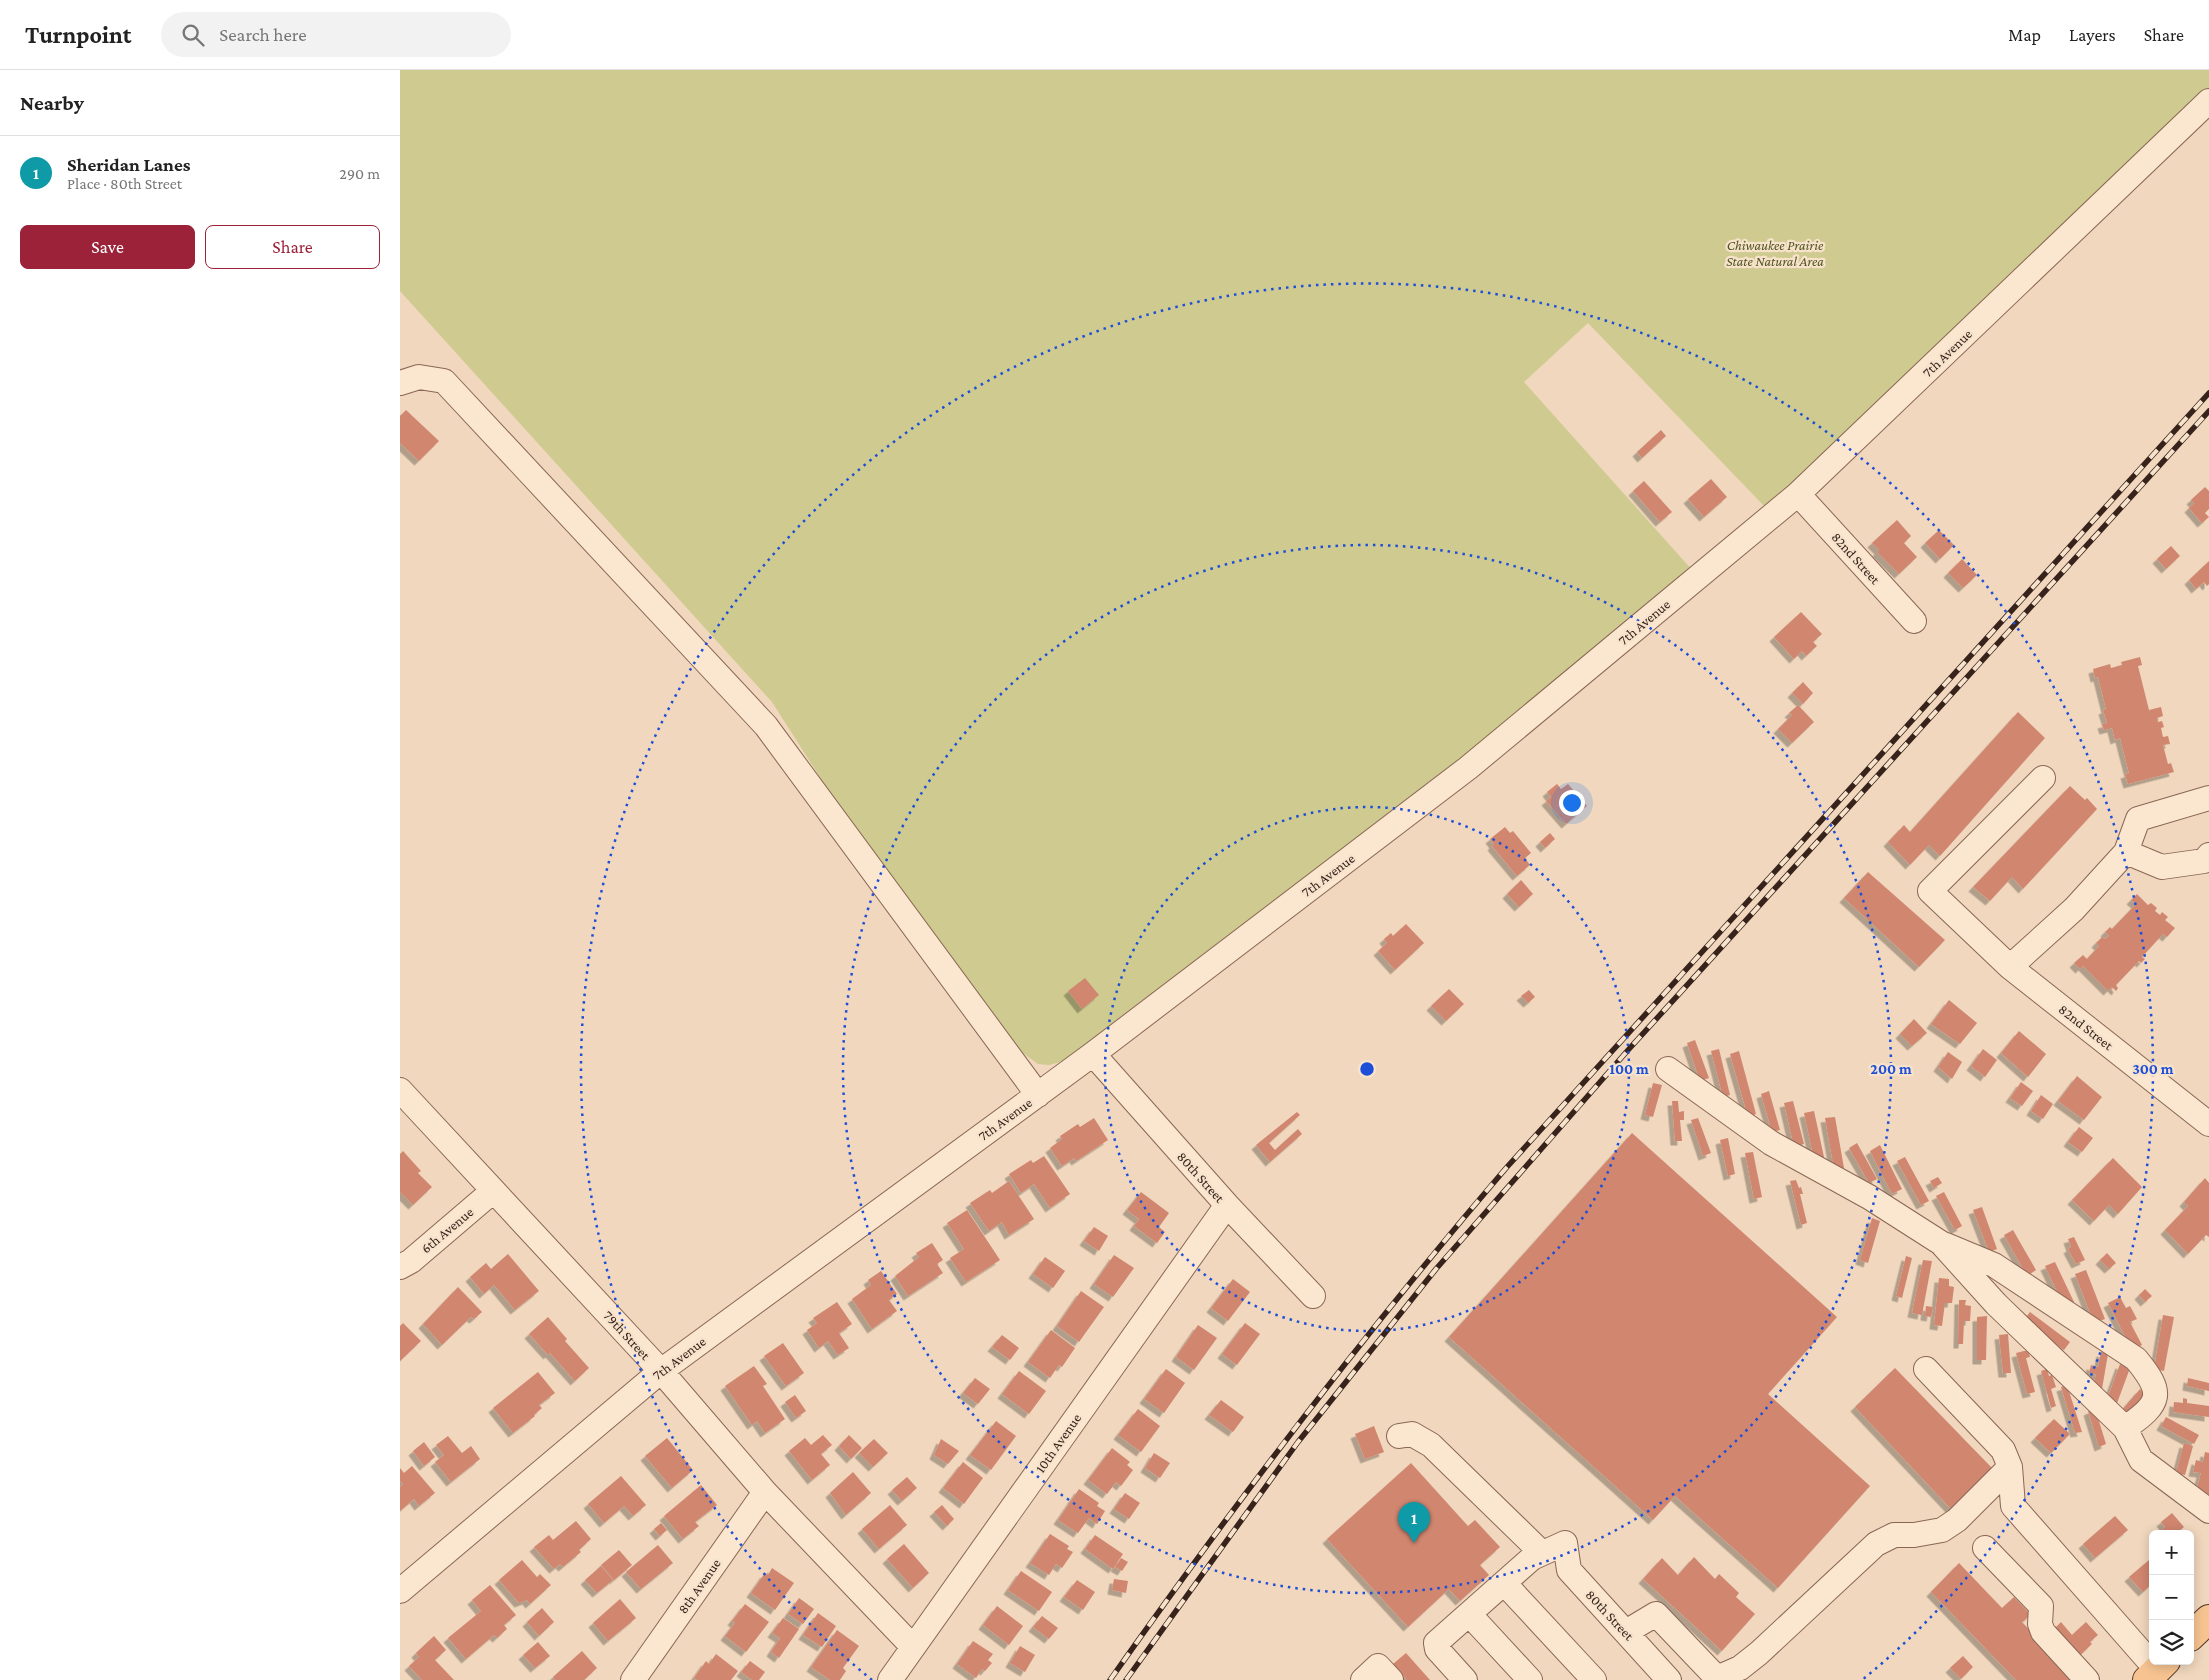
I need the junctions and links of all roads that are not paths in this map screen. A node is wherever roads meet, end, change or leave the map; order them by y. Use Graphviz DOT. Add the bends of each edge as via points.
graph roads {
  1 [pos="2209,101"];
  2 [pos="400,383"];
  3 [pos="1798,494"];
  4 [pos="1914,621"];
  5 [pos="2042,778"];
  6 [pos="2209,798"];
  7 [pos="2126,852"];
  8 [pos="2209,855"];
  9 [pos="2010,967"];
  10 [pos="1093,1054"];
  11 [pos="1668,1069"];
  12 [pos="400,1090"];
  13 [pos="1038,1095"];
  14 [pos="2209,1124"];
  15 [pos="493,1191"];
  16 [pos="1227,1205"];
  17 [pos="1941,1243"];
  18 [pos="400,1267"];
  19 [pos="1314,1296"];
  20 [pos="1926,1369"];
  21 [pos="661,1371"];
  22 [pos="2125,1428"];
  23 [pos="1399,1436"];
  24 [pos="2010,1466"];
  25 [pos="765,1492"];
  26 [pos="2209,1511"];
  27 [pos="1986,1548"];
  28 [pos="1542,1553"];
  29 [pos="1504,1583"];
  30 [pos="400,1592"];
  31 [pos="1469,1614"];
  32 [pos="1626,1632"];
  33 [pos="913,1647"];
  34 [pos="2156,1670"];
  35 [pos="1717,1679"];
  36 [pos="633,1680"];
  37 [pos="890,1680"];
  38 [pos="1363,1680"];
  39 [pos="1391,1680"];
  40 [pos="1465,1680"];
  41 [pos="1530,1680"];
  42 [pos="1594,1680"];
  43 [pos="1669,1680"];
  44 [pos="2087,1680"];
  1 -- 3 [label="street, 7th Avenue"];
  2 -- 13 [label="street" via="419,377 444,381 766,726"];
  3 -- 4 [label="street, 82nd Street"];
  3 -- 10 [label="street, 7th Avenue" via="1442,788"];
  5 -- 9 [label="street, 82nd Street" via="1930,891"];
  6 -- 7 [label="street" via="2138,819"];
  7 -- 8 [label="street" via="2162,867 2204,861"];
  7 -- 9 [label="street" via="2074,908"];
  9 -- 14 [label="street, 82nd Street"];
  10 -- 13 [label="street, 7th Avenue"];
  10 -- 16 [label="street, 80th Street"];
  11 -- 17 [label="street" via="1771,1143 1869,1197"];
  12 -- 15 [label="street, 79th Street"];
  13 -- 21 [label="street, 7th Avenue"];
  15 -- 18 [label="street, 6th Avenue"];
  15 -- 21 [label="street, 79th Street"];
  16 -- 19 [label="street, 80th Street"];
  16 -- 33 [label="street, 10th Avenue"];
  17 -- 22 [label="street" via="1996,1304"];
  17 -- 22 [label="street" via="1994,1264 2136,1359 2152,1379 2156,1396 2147,1413"];
  20 -- 24 [label="street" via="2003,1450"];
  21 -- 25 [label="street, 79th Street"];
  21 -- 30 [label="street, 7th Avenue"];
  22 -- 26 [label="street" via="2141,1460"];
  23 -- 28 [label="street" via="1412,1434 1431,1445"];
  24 -- 34 [label="street" via="2013,1506"];
  24 -- 35 [label="street" via="1957,1520 1942,1530 1894,1535 1876,1544 1759,1653 1740,1668"];
  25 -- 33 [label="street, 79th Street"];
  25 -- 36 [label="street, 8th Avenue"];
  27 -- 44 [label="street" via="2041,1606 2043,1632"];
  28 -- 29 [label="street"];
  28 -- 32 [label="street, 80th Street" via="1565,1543 1568,1570"];
  29 -- 31 [label="street"];
  29 -- 42 [label="street"];
  31 -- 40 [label="street" via="1436,1643 1437,1649"];
  31 -- 41 [label="street"];
  32 -- 35 [label="street" via="1656,1614"];
  32 -- 43 [label="street, 80th Street"];
  33 -- 37 [label="street, 10th Avenue"];
  38 -- 39 [label="street" via="1378,1666"];
}
